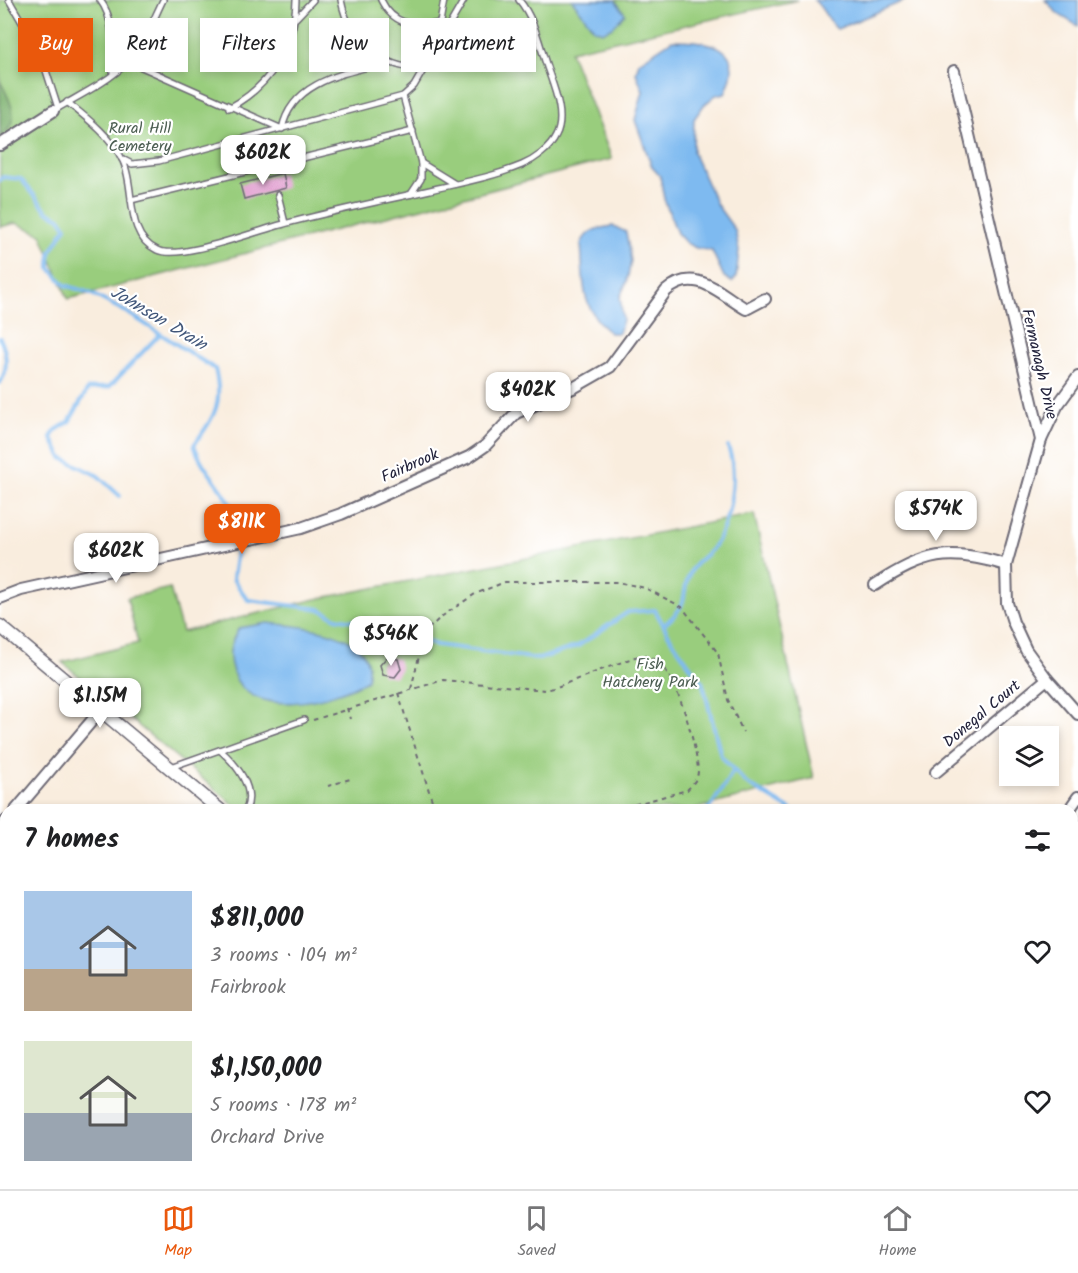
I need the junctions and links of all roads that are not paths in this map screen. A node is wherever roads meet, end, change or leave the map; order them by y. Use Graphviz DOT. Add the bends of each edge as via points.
graph roads {
  1 [pos="9,0"];
  2 [pos="17,0"];
  3 [pos="100,0"];
  4 [pos="163,0"];
  5 [pos="296,0"];
  6 [pos="313,0"];
  7 [pos="341,0"];
  8 [pos="381,0"];
  9 [pos="444,0"];
  10 [pos="464,0"];
  11 [pos="519,0"];
  12 [pos="15,7"];
  13 [pos="154,18"];
  14 [pos="296,18"];
  15 [pos="345,18"];
  16 [pos="441,18"];
  17 [pos="454,18"];
  18 [pos="401,22"];
  19 [pos="954,71"];
  20 [pos="152,72"];
  21 [pos="272,72"];
  22 [pos="355,72"];
  23 [pos="422,72"];
  24 [pos="113,73"];
  25 [pos="403,96"];
  26 [pos="67,102"];
  27 [pos="229,108"];
  28 [pos="55,109"];
  29 [pos="282,129"];
  30 [pos="413,131"];
  31 [pos="0,145"];
  32 [pos="122,159"];
  33 [pos="421,163"];
  34 [pos="455,184"];
  35 [pos="411,194"];
  36 [pos="278,195"];
  37 [pos="131,200"];
  38 [pos="285,223"];
  39 [pos="765,299"];
  40 [pos="1078,376"];
  41 [pos="1041,440"];
  42 [pos="1006,565"];
  43 [pos="875,585"];
  44 [pos="0,598"];
  45 [pos="0,626"];
  46 [pos="1047,679"];
  47 [pos="101,711"];
  48 [pos="1078,714"];
  49 [pos="304,722"];
  50 [pos="220,750"];
  51 [pos="170,768"];
  52 [pos="936,772"];
  53 [pos="21,804"];
  54 [pos="213,804"];
  55 [pos="246,804"];
  1 -- 12 [label="lane"];
  2 -- 12 [label="lane"];
  3 -- 24 [label="lane" via="111,31"];
  4 -- 13 [label="lane"];
  5 -- 14 [label="lane"];
  6 -- 14 [label="lane"];
  7 -- 15 [label="lane"];
  8 -- 18 [label="lane" via="389,16"];
  9 -- 16 [label="lane"];
  10 -- 17 [label="lane"];
  11 -- 34 [label="lane" via="533,24 554,88 560,118 556,137 542,153 522,165"];
  12 -- 28 [label="lane" via="40,55"];
  19 -- 41 [label="street, Fermanagh Drive"];
  20 -- 27 [label="lane"];
  21 -- 27 [label="lane" via="250,97"];
  22 -- 29 [label="lane" via="319,83 298,96"];
  23 -- 25 [label="lane"];
  24 -- 26 [label="lane"];
  25 -- 29 [label="lane"];
  25 -- 30 [label="lane"];
  26 -- 28 [label="lane"];
  26 -- 32 [label="lane" via="92,121"];
  27 -- 29 [label="lane"];
  28 -- 31 [label="street"];
  29 -- 32 [label="lane" via="159,161 132,164"];
  30 -- 33 [label="lane"];
  30 -- 37 [label="lane"];
  32 -- 37 [label="lane"];
  33 -- 34 [label="lane"];
  33 -- 35 [label="lane" via="421,179"];
  34 -- 35 [label="lane"];
  35 -- 38 [label="lane"];
  36 -- 38 [label="lane"];
  37 -- 38 [label="lane" via="139,232 157,250 173,253"];
  39 -- 44 [label="street, Fairbrook" via="746,309 701,281 678,282 666,291 610,367 516,413 477,452 341,514 301,528 21,590"];
  40 -- 41 [label="street" via="1057,406"];
  41 -- 42 [label="street, Fermanagh Drive"];
  42 -- 43 [label="street" via="975,555 948,555 917,560"];
  42 -- 46 [label="street, Fermanagh Drive" via="1006,593 1013,622 1026,650"];
  45 -- 47 [label="street"];
  46 -- 48 [label="street, Fermanagh Drive"];
  46 -- 52 [label="street, Donegal Court"];
  47 -- 51 [label="street"];
  47 -- 53 [label="street"];
  49 -- 50 [label="lane"];
  50 -- 51 [label="lane"];
  50 -- 55 [label="lane" via="245,781"];
  51 -- 54 [label="street"];
}
